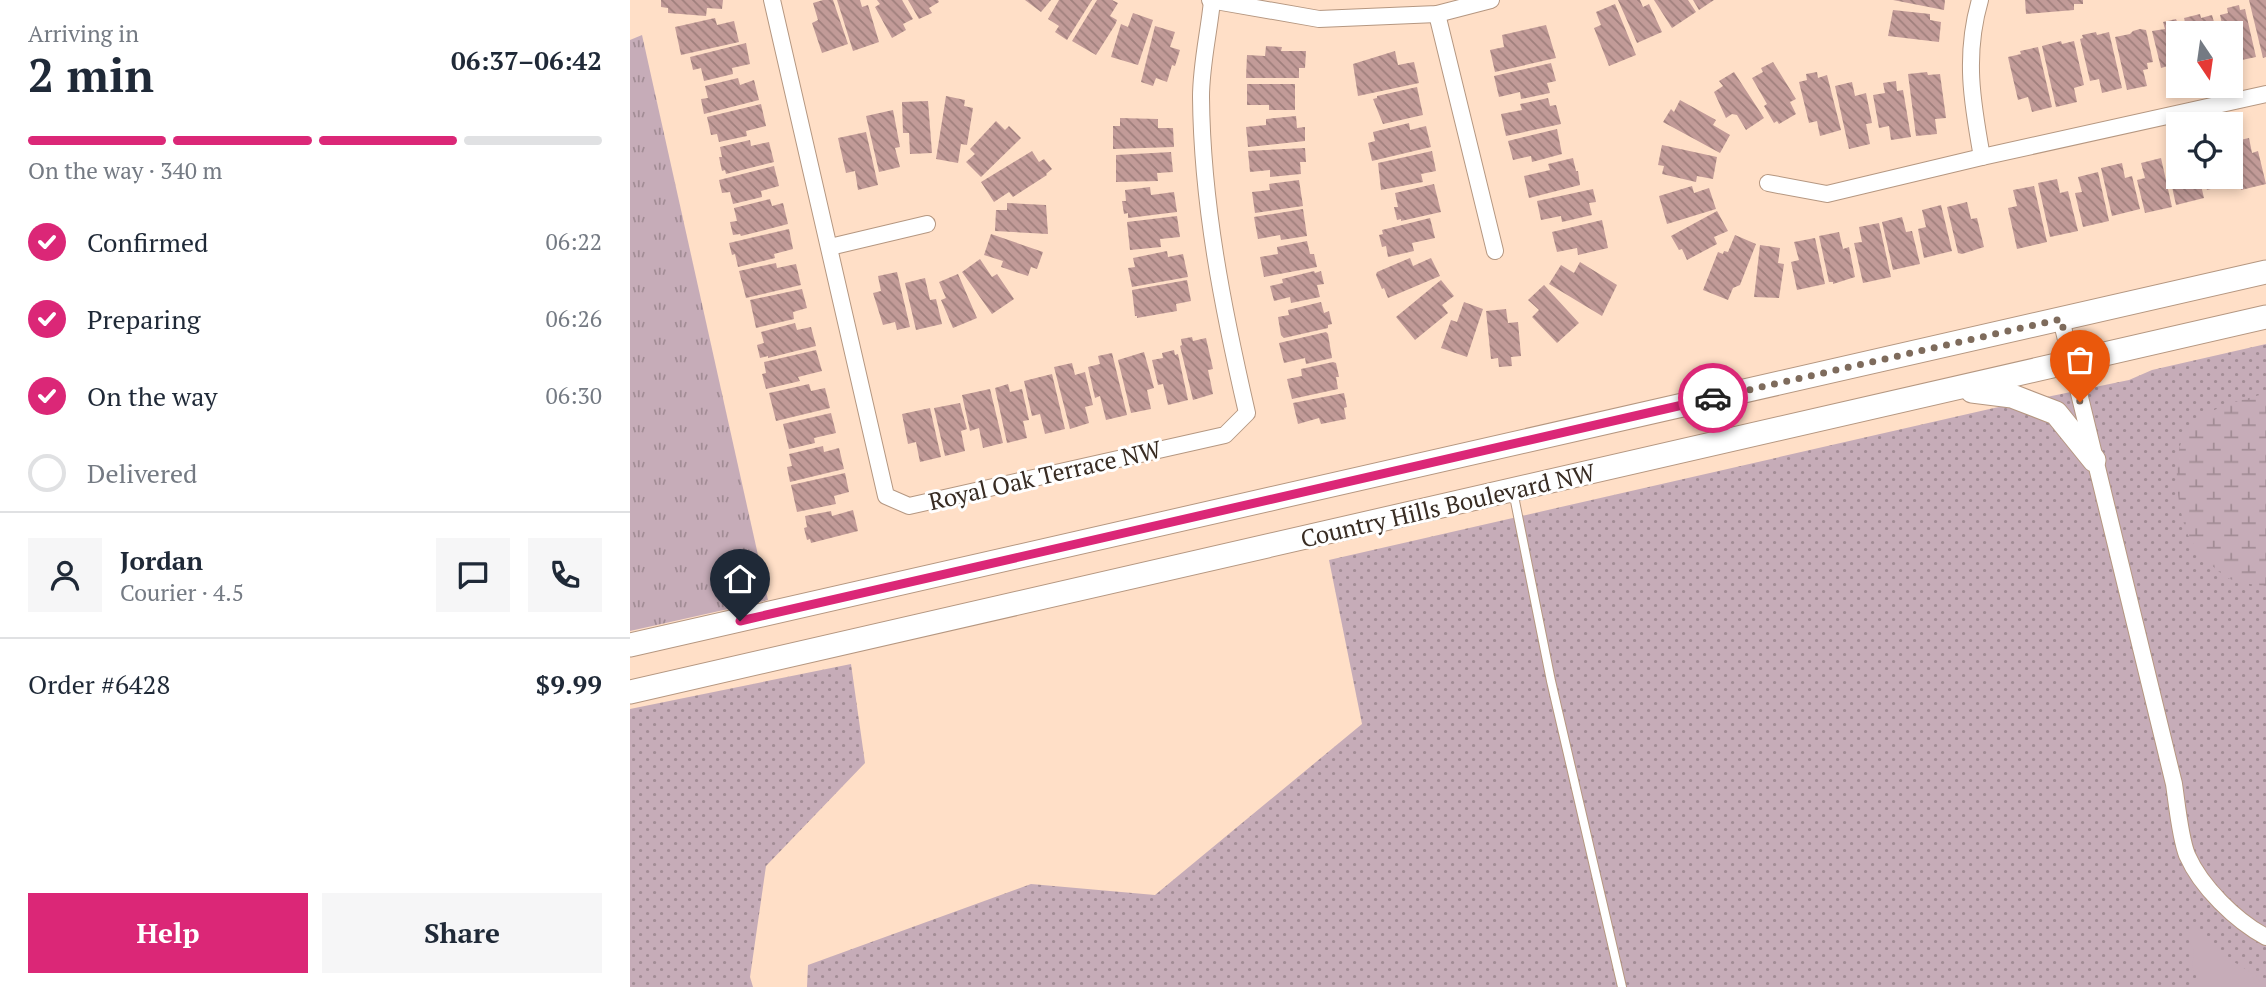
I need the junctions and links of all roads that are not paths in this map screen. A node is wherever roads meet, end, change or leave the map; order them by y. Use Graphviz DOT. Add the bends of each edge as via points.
graph roads {
  1 [pos="772,0"];
  2 [pos="1491,0"];
  3 [pos="1980,0"];
  4 [pos="1211,1"];
  5 [pos="1437,14"];
  6 [pos="2266,94"];
  7 [pos="1982,157"];
  8 [pos="1768,183"];
  9 [pos="927,224"];
  10 [pos="830,247"];
  11 [pos="1494,251"];
  12 [pos="2266,272"];
  13 [pos="2266,317"];
  14 [pos="2061,319"];
  15 [pos="2071,363"];
  16 [pos="1955,389"];
  17 [pos="2094,460"];
  18 [pos="1514,491"];
  19 [pos="630,645"];
  20 [pos="630,692"];
  21 [pos="2266,937"];
  22 [pos="1622,987"];
  1 -- 10 [label="street, Royal Oak Terrace NW"];
  2 -- 5 [label="street"];
  3 -- 7 [label="street" via="1972,27 1971,93"];
  4 -- 5 [label="street" via="1319,19"];
  4 -- 10 [label="street, Royal Oak Terrace NW" via="1201,94 1208,215 1247,413 1225,435 909,506 886,496"];
  5 -- 11 [label="street"];
  6 -- 7 [label="street"];
  7 -- 8 [label="street" via="1827,194"];
  9 -- 10 [label="street"];
  12 -- 14 [label="main road, Country Hills Boulevard NW"];
  13 -- 15 [label="main road, Country Hills Boulevard NW"];
  14 -- 15 [label="street"];
  14 -- 19 [label="main road, Country Hills Boulevard NW"];
  15 -- 16 [label="main road, Country Hills Boulevard NW"];
  15 -- 17 [label="street"];
  16 -- 17 [label="main road" via="2012,396 2056,413"];
  16 -- 18 [label="main road, Country Hills Boulevard NW"];
  17 -- 21 [label="street" via="2187,854 2217,900"];
  18 -- 20 [label="main road, Country Hills Boulevard NW"];
  18 -- 22 [label="lane" via="1551,681"];
}
